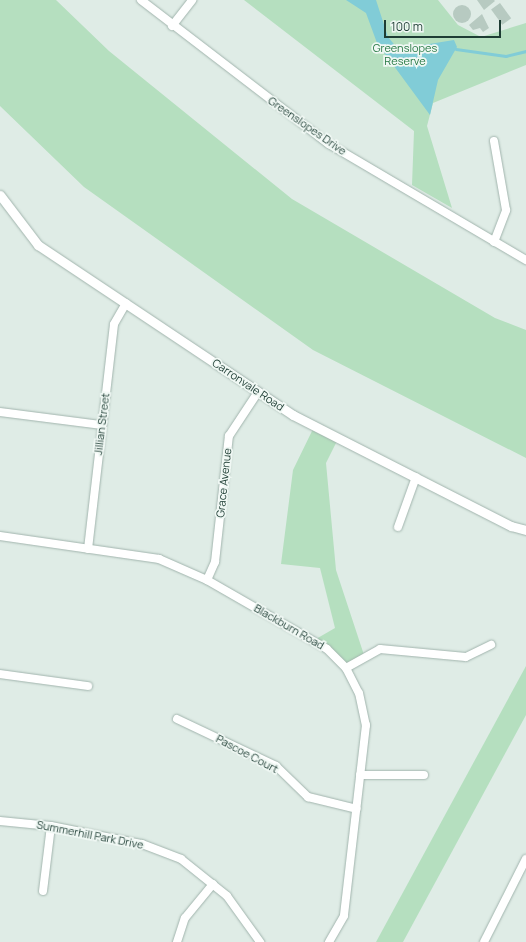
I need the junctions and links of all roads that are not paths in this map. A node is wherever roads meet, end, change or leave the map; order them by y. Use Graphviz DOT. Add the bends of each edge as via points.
graph roads {
  1 [pos="141,0"];
  2 [pos="192,0"];
  3 [pos="172,26"];
  4 [pos="494,141"];
  5 [pos="0,195"];
  6 [pos="494,242"];
  7 [pos="526,260"];
  8 [pos="126,303"];
  9 [pos="258,392"];
  10 [pos="0,412"];
  11 [pos="102,425"];
  12 [pos="416,477"];
  13 [pos="398,527"];
  14 [pos="526,530"];
  15 [pos="0,536"];
  16 [pos="88,549"];
  17 [pos="207,580"];
  18 [pos="491,645"];
  19 [pos="346,668"];
  20 [pos="0,674"];
  21 [pos="88,686"];
  22 [pos="177,719"];
  23 [pos="360,775"];
  24 [pos="424,775"];
  25 [pos="357,809"];
  26 [pos="0,821"];
  27 [pos="51,826"];
  28 [pos="526,859"];
  29 [pos="213,884"];
  30 [pos="43,891"];
  31 [pos="177,942"];
  32 [pos="260,942"];
  33 [pos="329,942"];
  34 [pos="484,942"];
  1 -- 3 [label="street, Greenslopes Drive"];
  2 -- 3 [label="street"];
  3 -- 6 [label="street, Greenslopes Drive" via="329,144"];
  4 -- 6 [label="street" via="506,210"];
  5 -- 8 [label="street, Carronvale Road" via="38,245"];
  6 -- 7 [label="street, Greenslopes Drive"];
  8 -- 9 [label="street, Carronvale Road"];
  8 -- 11 [label="street, Jillian Street" via="114,324"];
  9 -- 12 [label="street, Carronvale Road" via="293,415"];
  9 -- 17 [label="street, Grace Avenue" via="229,436 215,562"];
  10 -- 11 [label="street"];
  11 -- 16 [label="street, Jillian Street"];
  12 -- 13 [label="street"];
  12 -- 14 [label="street, Carronvale Road" via="511,526"];
  15 -- 16 [label="street, Blackburn Road"];
  16 -- 17 [label="street, Blackburn Road" via="159,559"];
  17 -- 19 [label="street, Blackburn Road" via="327,649"];
  18 -- 19 [label="street" via="466,657 380,649"];
  19 -- 23 [label="street, Blackburn Road" via="359,693 366,725"];
  20 -- 21 [label="street"];
  22 -- 25 [label="street, Pascoe Court" via="276,766 308,797"];
  23 -- 24 [label="street"];
  23 -- 25 [label="street, Blackburn Road"];
  25 -- 33 [label="street, Blackburn Road" via="344,916"];
  26 -- 27 [label="street, Summerhill Park Drive"];
  27 -- 29 [label="street, Summerhill Park Drive" via="142,844 181,859"];
  27 -- 30 [label="street"];
  28 -- 34 [label="street"];
  29 -- 31 [label="street" via="185,918"];
  29 -- 32 [label="street, Summerhill Park Drive" via="239,909"];
}
